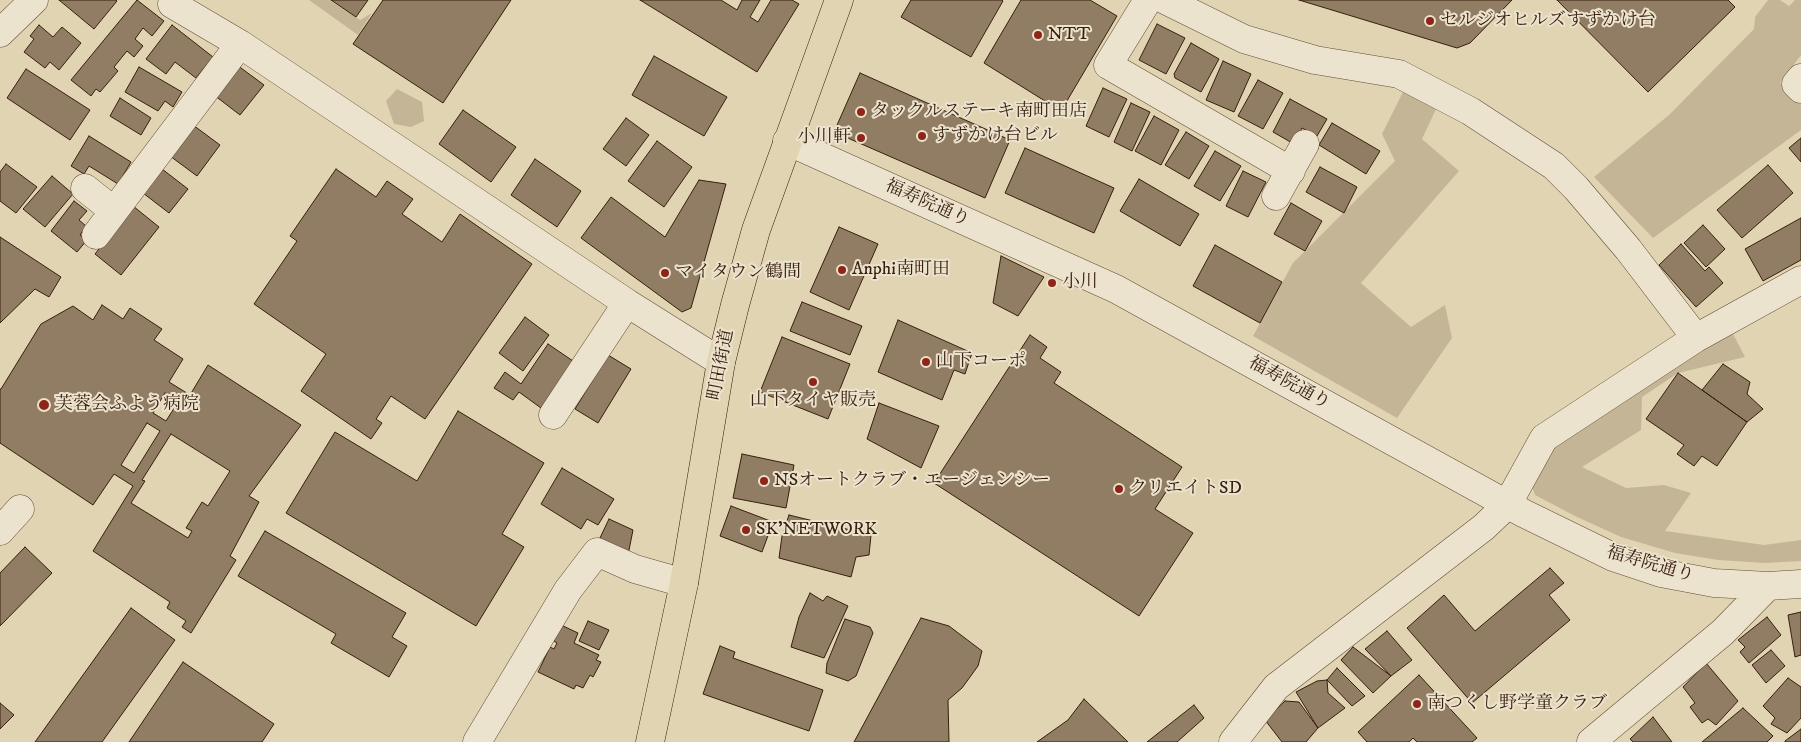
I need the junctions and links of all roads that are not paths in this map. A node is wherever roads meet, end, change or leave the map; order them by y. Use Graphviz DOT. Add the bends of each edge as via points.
graph roads {
  1 [pos="34,0"];
  2 [pos="839,0"];
  3 [pos="1148,0"];
  4 [pos="1165,0"];
  5 [pos="171,1"];
  6 [pos="0,33"];
  7 [pos="240,44"];
  8 [pos="1801,78"];
  9 [pos="1801,89"];
  10 [pos="788,140"];
  11 [pos="1305,144"];
  12 [pos="1291,171"];
  13 [pos="85,188"];
  14 [pos="1276,196"];
  15 [pos="114,212"];
  16 [pos="96,235"];
  17 [pos="1798,290"];
  18 [pos="627,303"];
  19 [pos="1696,338"];
  20 [pos="721,362"];
  21 [pos="553,415"];
  22 [pos="1507,505"];
  23 [pos="20,508"];
  24 [pos="0,531"];
  25 [pos="684,583"];
  26 [pos="1801,584"];
  27 [pos="1768,586"];
  28 [pos="477,742"];
  29 [pos="650,742"];
  30 [pos="1233,742"];
  31 [pos="1591,742"];
  1 -- 6 [label="street"];
  2 -- 10 [label="main road, 町田街道"];
  3 -- 12 [label="street" via="1108,65"];
  4 -- 19 [label="street" via="1244,39 1315,60 1400,74 1470,111 1554,166 1576,188"];
  5 -- 7 [label="street"];
  7 -- 15 [label="street"];
  7 -- 18 [label="street"];
  8 -- 9 [label="street" via="1796,84"];
  10 -- 20 [label="main road, 町田街道" via="756,230"];
  10 -- 22 [label="street, 福寿院通り" via="1116,289"];
  11 -- 12 [label="street"];
  12 -- 14 [label="street"];
  13 -- 15 [label="street"];
  15 -- 16 [label="street"];
  17 -- 19 [label="street"];
  18 -- 20 [label="street"];
  18 -- 21 [label="street"];
  19 -- 22 [label="street" via="1544,438"];
  20 -- 25 [label="main road, 町田街道"];
  22 -- 27 [label="street, 福寿院通り" via="1613,557 1661,572 1714,583"];
  22 -- 30 [label="street" via="1484,527 1276,687"];
  23 -- 24 [label="street"];
  25 -- 28 [label="street" via="635,569 596,552 568,590"];
  25 -- 29 [label="main road, 町田街道"];
  26 -- 27 [label="street, 福寿院通り"];
  27 -- 31 [label="street" via="1723,632"];
}
